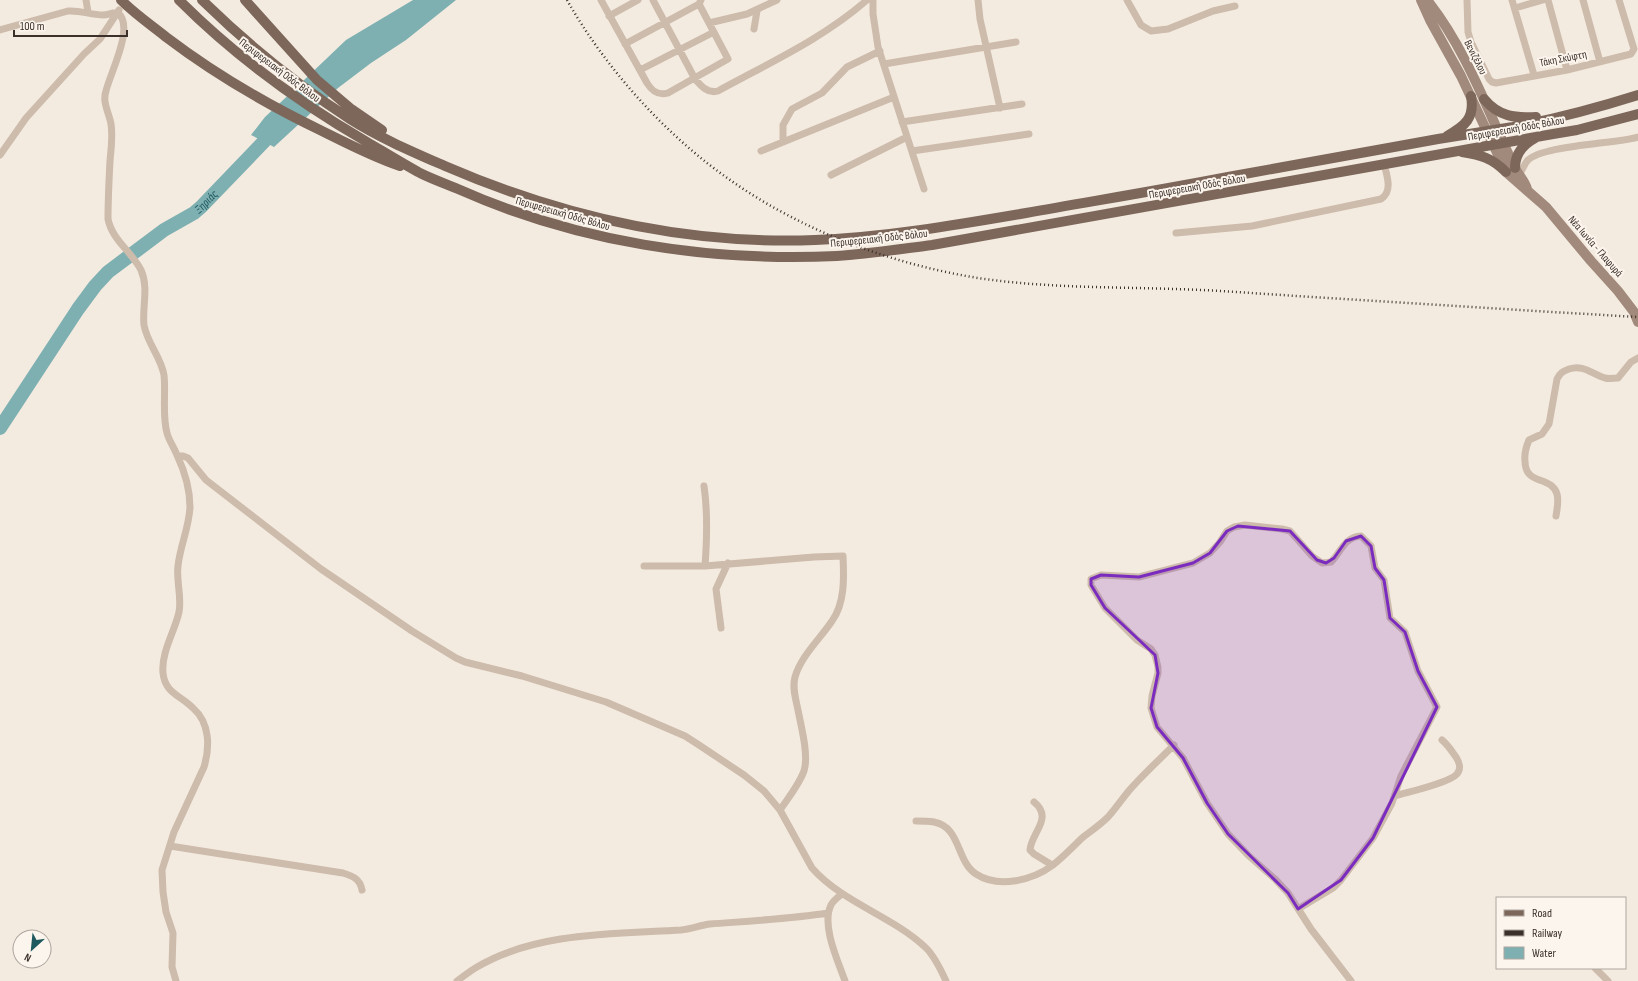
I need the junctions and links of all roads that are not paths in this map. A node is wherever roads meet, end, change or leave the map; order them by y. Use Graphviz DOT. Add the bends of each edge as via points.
graph roads {
  1 [pos="86,0"];
  2 [pos="179,0"];
  3 [pos="202,0"];
  4 [pos="245,0"];
  5 [pos="601,0"];
  6 [pos="638,0"];
  7 [pos="653,0"];
  8 [pos="777,0"];
  9 [pos="867,0"];
  10 [pos="874,0"];
  11 [pos="978,0"];
  12 [pos="1127,0"];
  13 [pos="1421,0"];
  14 [pos="1427,0"];
  15 [pos="1467,0"];
  16 [pos="1512,0"];
  17 [pos="1542,0"];
  18 [pos="1548,0"];
  19 [pos="1583,0"];
  20 [pos="1619,0"];
  21 [pos="125,1"];
  22 [pos="700,2"];
  23 [pos="1236,6"];
  24 [pos="1514,8"];
  25 [pos="757,11"];
  26 [pos="88,12"];
  27 [pos="118,13"];
  28 [pos="609,16"];
  29 [pos="665,22"];
  30 [pos="709,23"];
  31 [pos="754,28"];
  32 [pos="0,30"];
  33 [pos="714,32"];
  34 [pos="1016,42"];
  35 [pos="625,44"];
  36 [pos="986,47"];
  37 [pos="680,50"];
  38 [pos="880,51"];
  39 [pos="1600,62"];
  40 [pos="884,64"];
  41 [pos="640,70"];
  42 [pos="1567,70"];
  43 [pos="1534,75"];
  44 [pos="694,79"];
  45 [pos="1638,94"];
  46 [pos="894,96"];
  47 [pos="1471,96"];
  48 [pos="1484,100"];
  49 [pos="334,102"];
  50 [pos="1022,104"];
  51 [pos="1000,108"];
  52 [pos="1638,114"];
  53 [pos="1560,117"];
  54 [pos="902,122"];
  55 [pos="1498,129"];
  56 [pos="1487,131"];
  57 [pos="1029,134"];
  58 [pos="908,137"];
  59 [pos="1538,137"];
  60 [pos="1638,137"];
  61 [pos="1442,138"];
  62 [pos="783,142"];
  63 [pos="1498,143"];
  64 [pos="761,151"];
  65 [pos="912,151"];
  66 [pos="1456,151"];
  67 [pos="0,155"];
  68 [pos="1384,164"];
  69 [pos="1514,172"];
  70 [pos="421,173"];
  71 [pos="831,175"];
  72 [pos="924,189"];
  73 [pos="1176,234"];
  74 [pos="1636,312"];
  75 [pos="1638,322"];
  76 [pos="1638,358"];
  77 [pos="178,456"];
  78 [pos="704,486"];
  79 [pos="1556,516"];
  80 [pos="728,563"];
  81 [pos="644,566"];
  82 [pos="705,566"];
  83 [pos="722,628"];
  84 [pos="1442,740"];
  85 [pos="1174,745"];
  86 [pos="1395,796"];
  87 [pos="1034,802"];
  88 [pos="780,810"];
  89 [pos="916,821"];
  90 [pos="170,846"];
  91 [pos="1052,865"];
  92 [pos="362,890"];
  93 [pos="842,894"];
  94 [pos="1298,909"];
  95 [pos="828,913"];
  96 [pos="1596,969"];
  97 [pos="176,981"];
  98 [pos="457,981"];
  99 [pos="845,981"];
  100 [pos="946,981"];
  101 [pos="1351,981"];
  102 [pos="1608,981"];
  1 -- 26 [label="street"];
  2 -- 70 [label="main road, Περιφερειακή Οδός Βόλου" via="224,42 289,93 324,117"];
  3 -- 49 [label="main road, Περιφερειακή Οδός Βόλου" via="273,65 298,84"];
  4 -- 49 [label="main road"];
  5 -- 28 [label="street"];
  6 -- 28 [label="street"];
  7 -- 29 [label="street"];
  8 -- 25 [label="street"];
  9 -- 44 [label="street" via="844,19 807,42 718,91 706,90"];
  10 -- 38 [label="street" via="874,30"];
  11 -- 36 [label="street"];
  12 -- 23 [label="street" via="1141,25 1151,31 1168,29 1203,14"];
  13 -- 47 [label="main road, Βενιζέλου"];
  14 -- 48 [label="main road, Βενιζέλου" via="1439,15"];
  15 -- 43 [label="street, Τάκη Σκύφτη" via="1468,32 1489,79 1496,83"];
  16 -- 24 [label="street"];
  17 -- 24 [label="street"];
  18 -- 42 [label="street"];
  19 -- 39 [label="street"];
  20 -- 39 [label="street, Τάκη Σκύφτη" via="1634,49 1631,54"];
  21 -- 27 [label="street"];
  21 -- 70 [label="main road" via="148,23 211,70 270,105 380,159"];
  22 -- 29 [label="street"];
  22 -- 30 [label="street"];
  24 -- 43 [label="street"];
  25 -- 30 [label="street"];
  25 -- 31 [label="street"];
  26 -- 27 [label="street" via="103,15"];
  26 -- 32 [label="street" via="68,11"];
  27 -- 67 [label="street" via="98,42 26,118"];
  27 -- 77 [label="street" via="124,20 123,37 104,100 111,124 108,219 116,238 141,270 144,284 144,324 163,368 167,434"];
  28 -- 35 [label="street"];
  29 -- 35 [label="street"];
  29 -- 37 [label="street"];
  30 -- 33 [label="street"];
  33 -- 37 [label="street"];
  33 -- 44 [label="street" via="728,59"];
  34 -- 36 [label="street"];
  35 -- 41 [label="street"];
  36 -- 40 [label="street"];
  36 -- 51 [label="street"];
  37 -- 41 [label="street"];
  37 -- 44 [label="street"];
  38 -- 40 [label="street"];
  38 -- 62 [label="street" via="847,67 822,93 792,109 783,125"];
  39 -- 42 [label="street, Τάκη Σκύφτη"];
  40 -- 46 [label="street"];
  41 -- 44 [label="street" via="651,89 659,94 668,93"];
  42 -- 43 [label="street, Τάκη Σκύφτη"];
  45 -- 53 [label="main road, Περιφερειακή Οδός Βόλου"];
  46 -- 54 [label="street"];
  46 -- 62 [label="street"];
  47 -- 56 [label="main road, Βενιζέλου"];
  47 -- 61 [label="main road" via="1472,110 1469,119 1460,128"];
  48 -- 53 [label="main road" via="1500,113 1513,117"];
  48 -- 55 [label="main road, Βενιζέλου"];
  49 -- 61 [label="main road, Περιφερειακή Οδός Βόλου" via="375,133 469,176 530,200 626,225 665,232 776,241 902,233 982,221"];
  50 -- 51 [label="street"];
  51 -- 54 [label="street"];
  52 -- 59 [label="main road, Περιφερειακή Οδός Βόλου"];
  53 -- 55 [label="main road, Περιφερειακή Οδός Βόλου"];
  54 -- 58 [label="street"];
  55 -- 56 [label="main road, Περιφερειακή Οδός Βόλου"];
  55 -- 63 [label="main road, Νέα Ιωνία - Γλαφυρά"];
  56 -- 61 [label="main road, Περιφερειακή Οδός Βόλου"];
  56 -- 63 [label="main road, Νέα Ιωνία - Γλαφυρά"];
  57 -- 65 [label="street"];
  58 -- 65 [label="street"];
  58 -- 71 [label="street"];
  59 -- 63 [label="main road, Περιφερειακή Οδός Βόλου"];
  59 -- 69 [label="main road" via="1520,150"];
  60 -- 69 [label="street" via="1540,154"];
  62 -- 64 [label="street"];
  63 -- 66 [label="main road, Περιφερειακή Οδός Βόλου"];
  63 -- 69 [label="main road, Νέα Ιωνία - Γλαφυρά"];
  65 -- 72 [label="street"];
  66 -- 68 [label="main road, Περιφερειακή Οδός Βόλου"];
  66 -- 69 [label="main road" via="1487,158"];
  68 -- 70 [label="main road, Περιφερειακή Οδός Βόλου" via="932,245 838,256 729,255 671,250 622,242 513,211"];
  68 -- 73 [label="street" via="1388,186 1386,194 1381,199 1252,226"];
  69 -- 74 [label="main road, Νέα Ιωνία - Γλαφυρά" via="1515,182 1546,207"];
  74 -- 75 [label="main road, Νέα Ιωνία - Γλαφυρά"];
  76 -- 79 [label="street" via="1631,362 1618,378 1605,378 1578,367 1566,370 1557,379 1548,424 1542,434 1529,440 1524,454 1528,474 1550,485 1556,492"];
  77 -- 88 [label="street" via="188,458 206,480 321,569 446,652 465,662 600,700 684,736 744,775 764,791"];
  77 -- 90 [label="street" via="190,506 178,564 179,611 166,651 163,671 169,690 194,708 202,720 209,748 204,767 182,813"];
  78 -- 82 [label="street" via="707,526"];
  80 -- 82 [label="street"];
  80 -- 83 [label="street" via="716,589"];
  80 -- 88 [label="street" via="843,556 844,575 839,608 832,622 804,659 795,677 795,696 803,730 805,766"];
  81 -- 82 [label="street"];
  84 -- 86 [label="street" via="1448,744 1460,766 1456,775 1448,780"];
  85 -- 86 [label="street" via="1157,727 1151,708 1158,673 1155,655 1105,608 1091,585 1091,579 1101,575 1139,577 1193,563 1210,553 1227,531 1238,526 1290,531 1312,556 1326,563 1331,562 1346,541 1361,536 1371,546 1375,568 1384,580 1390,618 1405,632 1418,671 1437,707 1402,776"];
  85 -- 91 [label="street" via="1135,784 1108,817"];
  85 -- 94 [label="street" via="1212,812 1228,834 1275,879"];
  86 -- 94 [label="street" via="1373,838 1346,874 1333,888"];
  87 -- 91 [label="street" via="1040,807 1042,821 1030,850"];
  88 -- 93 [label="street" via="812,868"];
  89 -- 91 [label="street" via="934,822 950,830 965,862 970,869 984,878 1002,882 1024,880"];
  90 -- 92 [label="street" via="343,873 357,879"];
  90 -- 97 [label="street" via="162,870 166,912 173,933 172,967"];
  93 -- 95 [label="street" via="832,904"];
  93 -- 100 [label="street" via="885,919 926,948"];
  94 -- 101 [label="street"];
  95 -- 98 [label="street" via="708,924 682,930 584,935 553,940 493,959 476,967"];
  95 -- 99 [label="street" via="831,939"];
  96 -- 102 [label="street"];
}
